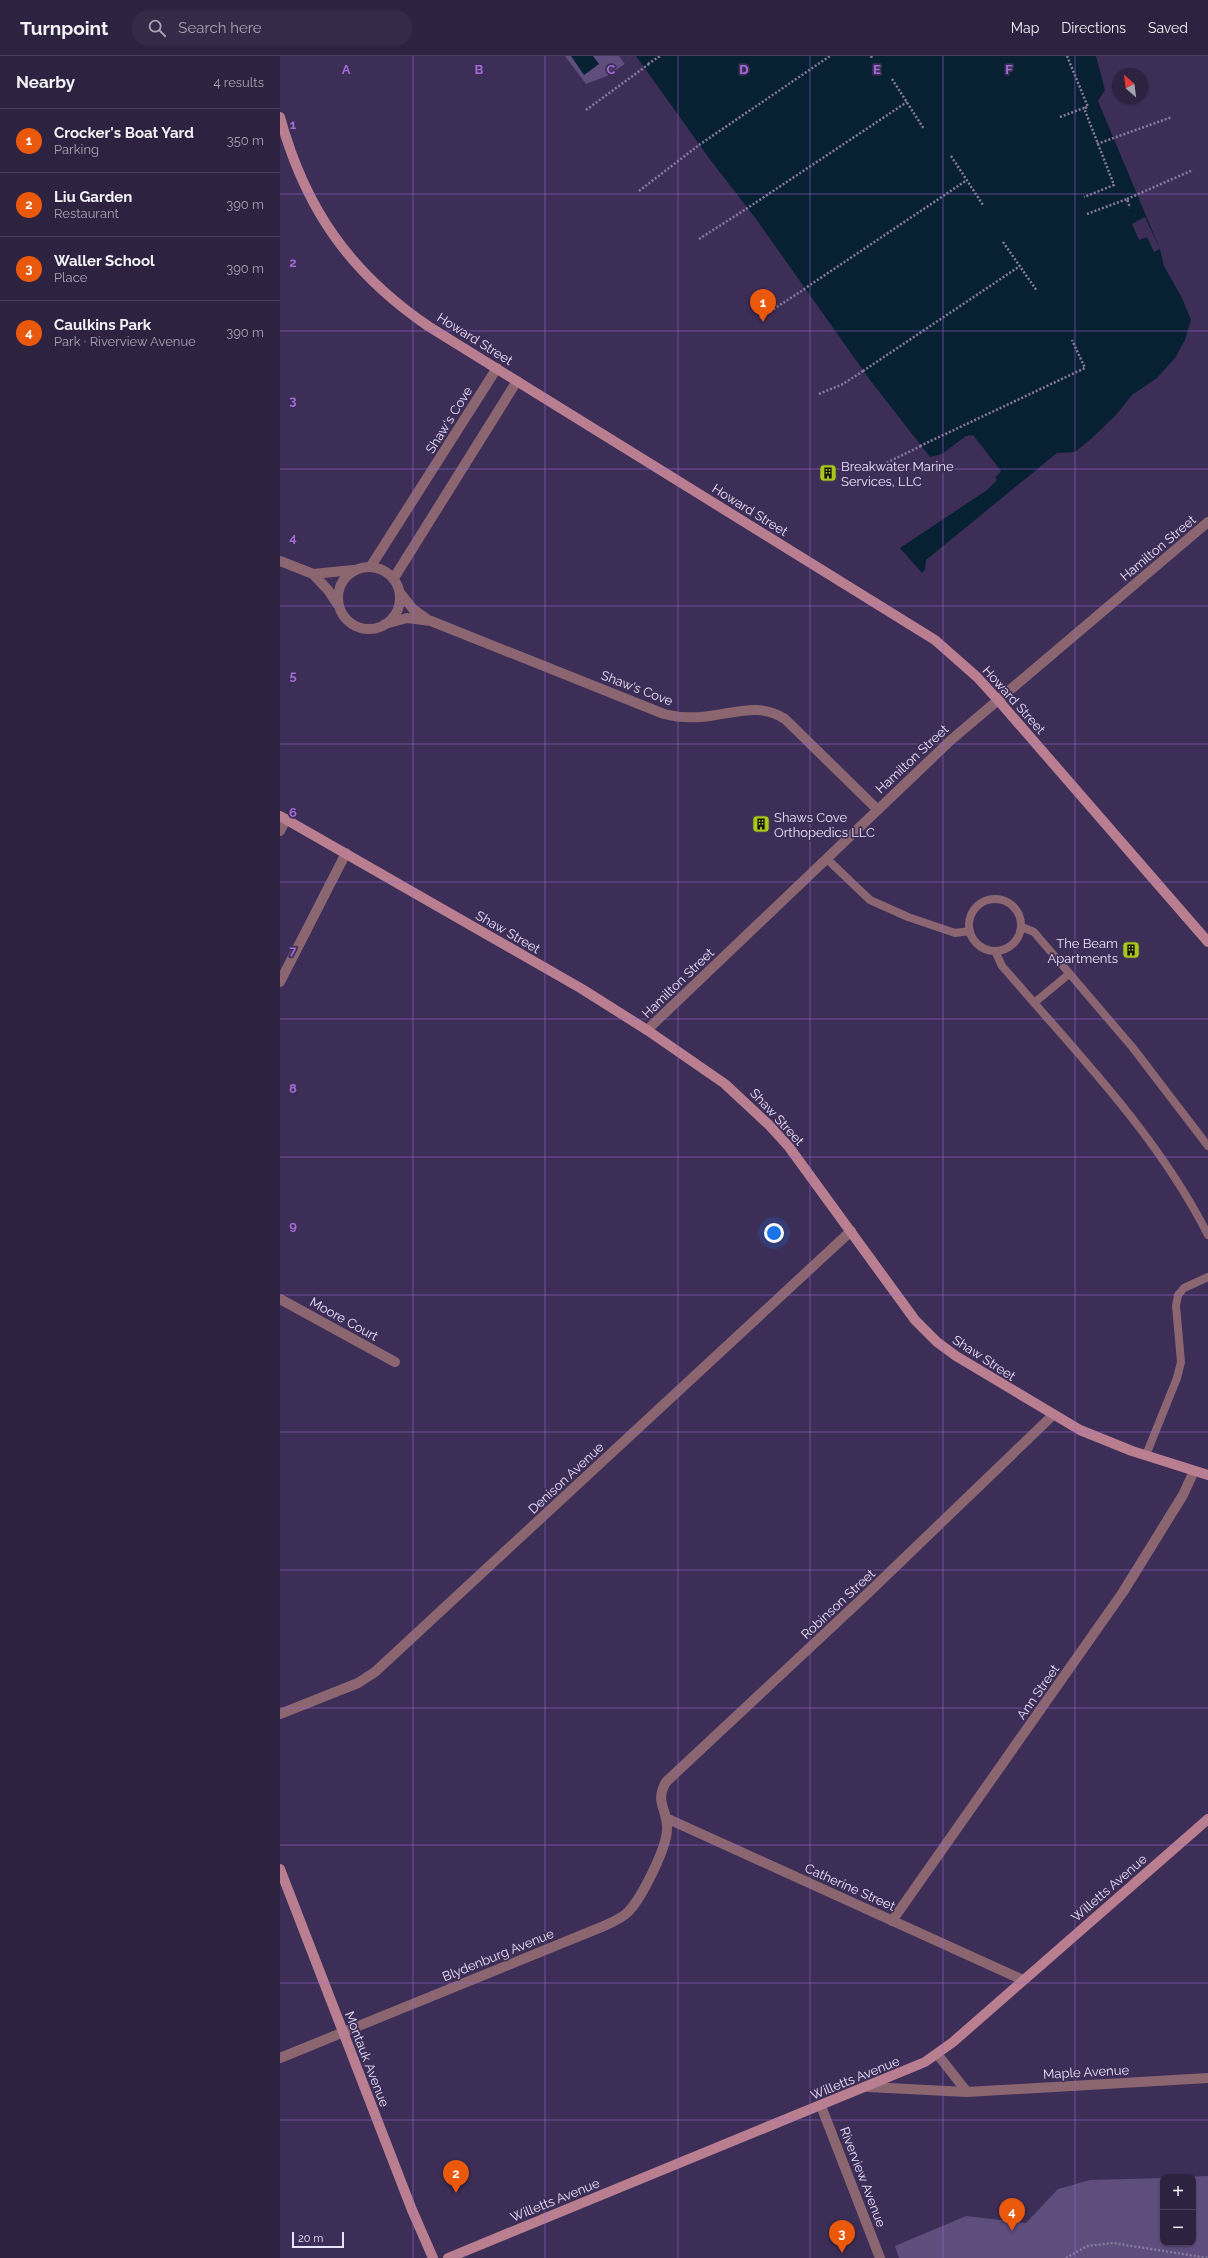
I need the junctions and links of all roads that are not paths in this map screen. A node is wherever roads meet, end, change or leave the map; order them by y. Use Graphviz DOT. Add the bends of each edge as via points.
graph roads {
  1 [pos="280,117"];
  2 [pos="497,368"];
  3 [pos="517,381"];
  4 [pos="1208,522"];
  5 [pos="280,561"];
  6 [pos="366,567"];
  7 [pos="313,574"];
  8 [pos="394,578"];
  9 [pos="401,594"];
  10 [pos="340,609"];
  11 [pos="431,621"];
  12 [pos="385,624"];
  13 [pos="998,700"];
  14 [pos="878,810"];
  15 [pos="283,818"];
  16 [pos="280,831"];
  17 [pos="346,854"];
  18 [pos="826,859"];
  19 [pos="1022,927"];
  20 [pos="970,931"];
  21 [pos="1208,942"];
  22 [pos="996,951"];
  23 [pos="1069,974"];
  24 [pos="280,982"];
  25 [pos="1034,1003"];
  26 [pos="647,1030"];
  27 [pos="1208,1146"];
  28 [pos="851,1231"];
  29 [pos="1208,1235"];
  30 [pos="1208,1277"];
  31 [pos="280,1299"];
  32 [pos="395,1362"];
  33 [pos="1053,1415"];
  34 [pos="1146,1455"];
  35 [pos="1194,1471"];
  36 [pos="1208,1475"];
  37 [pos="280,1714"];
  38 [pos="666,1818"];
  39 [pos="1208,1819"];
  40 [pos="280,1868"];
  41 [pos="892,1921"];
  42 [pos="1024,1980"];
  43 [pos="343,2032"];
  44 [pos="938,2055"];
  45 [pos="280,2058"];
  46 [pos="1208,2078"];
  47 [pos="868,2087"];
  48 [pos="966,2092"];
  49 [pos="821,2106"];
  50 [pos="433,2258"];
  51 [pos="448,2258"];
  52 [pos="880,2258"];
  1 -- 2 [label="main road, Howard Street" via="311,201 353,262 407,312"];
  2 -- 3 [label="main road, Howard Street"];
  2 -- 6 [label="street, Shaw's Cove"];
  3 -- 8 [label="street"];
  3 -- 13 [label="main road, Howard Street" via="935,640 978,677"];
  4 -- 13 [label="street, Hamilton Street"];
  5 -- 7 [label="street"];
  6 -- 7 [label="street" via="338,573"];
  6 -- 8 [label="street" via="380,568"];
  6 -- 10 [label="street" via="347,576 342,583 339,592"];
  7 -- 10 [label="street" via="328,590"];
  8 -- 9 [label="street"];
  9 -- 11 [label="street, Shaw's Cove" via="413,609"];
  9 -- 12 [label="street" via="397,612"];
  10 -- 12 [label="street" via="348,620 359,627 372,628"];
  11 -- 12 [label="street, Shaw's Cove" via="407,618"];
  11 -- 14 [label="street, Shaw's Cove" via="664,714 702,717 758,708 777,714"];
  13 -- 14 [label="street, Hamilton Street" via="951,740"];
  13 -- 21 [label="main road, Howard Street"];
  14 -- 18 [label="street, Hamilton Street"];
  15 -- 16 [label="street"];
  15 -- 17 [label="main road, Shaw Street"];
  17 -- 24 [label="street"];
  17 -- 26 [label="main road, Shaw Street" via="582,989"];
  18 -- 20 [label="lane" via="870,900 908,917 955,933"];
  18 -- 26 [label="street, Hamilton Street"];
  19 -- 20 [label="lane" via="1021,918 1015,907 996,898 979,904 973,910"];
  19 -- 22 [label="lane" via="1015,943"];
  19 -- 23 [label="lane" via="1034,932"];
  20 -- 22 [label="lane" via="976,943 983,948"];
  22 -- 25 [label="lane" via="1002,966"];
  23 -- 25 [label="lane"];
  23 -- 27 [label="lane" via="1133,1048"];
  25 -- 29 [label="lane" via="1116,1099 1168,1167"];
  26 -- 28 [label="main road, Shaw Street" via="726,1084 748,1104 789,1147"];
  28 -- 33 [label="main road, Shaw Street" via="905,1308 937,1342"];
  28 -- 37 [label="street, Denison Avenue" via="375,1672 358,1683"];
  30 -- 34 [label="lane" via="1184,1288 1178,1295 1176,1306 1181,1362"];
  31 -- 32 [label="street, Moore Court"];
  33 -- 34 [label="main road, Shaw Street" via="1095,1437"];
  33 -- 38 [label="street, Robinson Street" via="666,1782 660,1800"];
  34 -- 35 [label="main road, Shaw Street"];
  35 -- 36 [label="main road, Shaw Street"];
  35 -- 41 [label="street, Ann Street" via="1183,1495 1123,1592"];
  38 -- 41 [label="street, Catherine Street"];
  38 -- 43 [label="street, Blydenburg Avenue" via="664,1845 642,1893 627,1913 616,1921"];
  39 -- 42 [label="main road, Willetts Avenue"];
  40 -- 43 [label="main road, Montauk Avenue"];
  41 -- 42 [label="street, Catherine Street"];
  42 -- 44 [label="main road, Willetts Avenue"];
  43 -- 45 [label="street, Blydenburg Avenue"];
  43 -- 50 [label="main road, Montauk Avenue"];
  44 -- 47 [label="main road, Willetts Avenue" via="915,2068"];
  44 -- 48 [label="street"];
  46 -- 48 [label="street, Maple Avenue"];
  47 -- 48 [label="street, Maple Avenue"];
  47 -- 49 [label="main road, Willetts Avenue"];
  49 -- 51 [label="main road, Willetts Avenue"];
  49 -- 52 [label="street, Riverview Avenue"];
}
